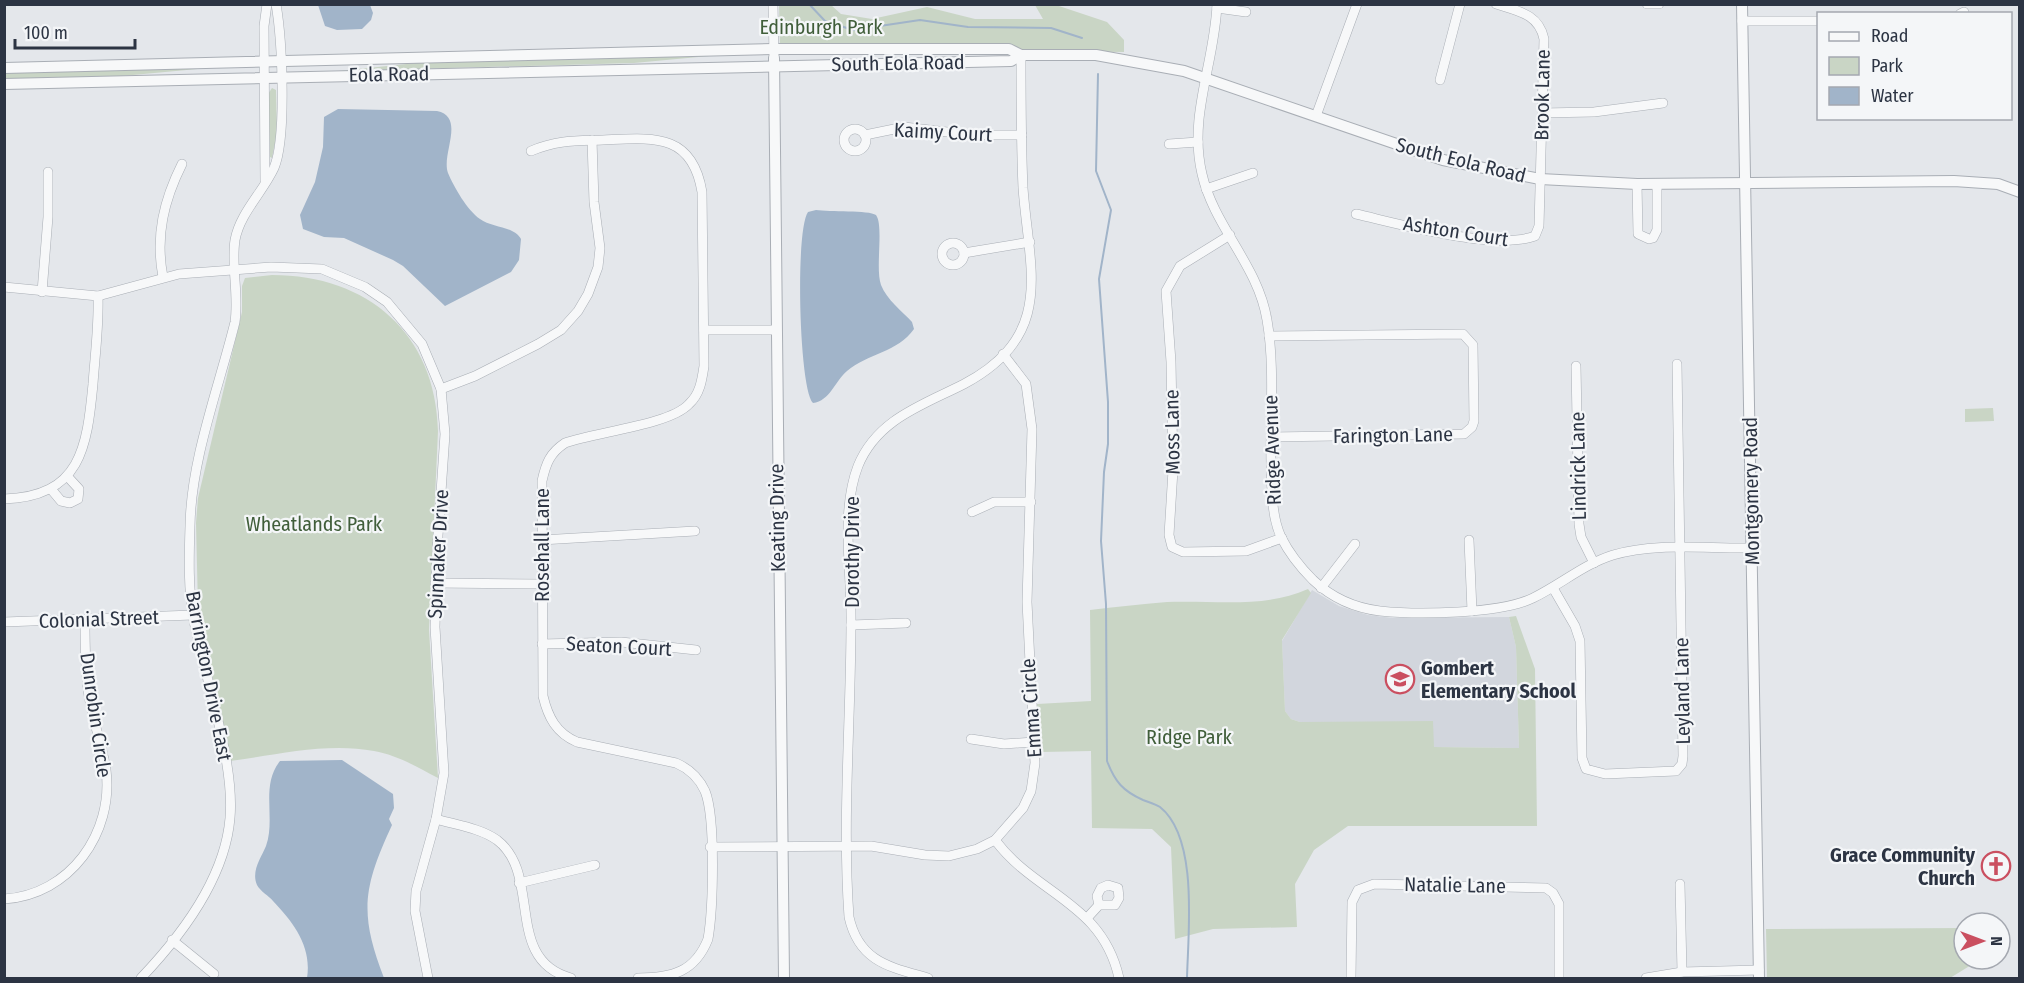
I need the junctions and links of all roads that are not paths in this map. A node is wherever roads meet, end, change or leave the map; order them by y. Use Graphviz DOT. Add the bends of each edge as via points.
graph roads {
  1 [pos="267,4"];
  2 [pos="276,4"];
  3 [pos="773,4"];
  4 [pos="1357,4"];
  5 [pos="1460,4"];
  6 [pos="1496,4"];
  7 [pos="1647,4"];
  8 [pos="1659,4"];
  9 [pos="1742,4"];
  10 [pos="1217,6"];
  11 [pos="1246,12"];
  12 [pos="1742,21"];
  13 [pos="1817,21"];
  14 [pos="1021,55"];
  15 [pos="774,57"];
  16 [pos="264,62"];
  17 [pos="280,62"];
  18 [pos="4,68"];
  19 [pos="264,77"];
  20 [pos="280,77"];
  21 [pos="1205,78"];
  22 [pos="1440,80"];
  23 [pos="4,84"];
  24 [pos="1663,103"];
  25 [pos="1542,113"];
  26 [pos="1316,116"];
  27 [pos="865,135"];
  28 [pos="1022,135"];
  29 [pos="592,140"];
  30 [pos="1198,142"];
  31 [pos="1169,144"];
  32 [pos="531,150"];
  33 [pos="182,164"];
  34 [pos="48,172"];
  35 [pos="1253,173"];
  36 [pos="1540,179"];
  37 [pos="265,181"];
  38 [pos="1745,183"];
  39 [pos="1637,184"];
  40 [pos="1657,184"];
  41 [pos="1206,189"];
  42 [pos="2019,192"];
  43 [pos="1356,214"];
  44 [pos="1230,235"];
  45 [pos="1030,242"];
  46 [pos="964,253"];
  47 [pos="236,268"];
  48 [pos="163,277"];
  49 [pos="4,287"];
  50 [pos="42,292"];
  51 [pos="98,296"];
  52 [pos="704,330"];
  53 [pos="776,330"];
  54 [pos="1269,336"];
  55 [pos="1003,354"];
  56 [pos="1677,364"];
  57 [pos="1576,366"];
  58 [pos="441,389"];
  59 [pos="1271,437"];
  60 [pos="67,476"];
  61 [pos="51,489"];
  62 [pos="4,499"];
  63 [pos="1031,502"];
  64 [pos="972,512"];
  65 [pos="695,531"];
  66 [pos="1282,538"];
  67 [pos="541,540"];
  68 [pos="1469,540"];
  69 [pos="1355,544"];
  70 [pos="1752,548"];
  71 [pos="1680,549"];
  72 [pos="1594,563"];
  73 [pos="435,583"];
  74 [pos="541,584"];
  75 [pos="1321,588"];
  76 [pos="1552,588"];
  77 [pos="1472,611"];
  78 [pos="193,615"];
  79 [pos="85,620"];
  80 [pos="4,622"];
  81 [pos="906,623"];
  82 [pos="851,625"];
  83 [pos="542,644"];
  84 [pos="696,650"];
  85 [pos="971,739"];
  86 [pos="1034,742"];
  87 [pos="436,819"];
  88 [pos="995,840"];
  89 [pos="848,846"];
  90 [pos="710,847"];
  91 [pos="782,847"];
  92 [pos="595,865"];
  93 [pos="519,883"];
  94 [pos="1680,884"];
  95 [pos="4,899"];
  96 [pos="1099,905"];
  97 [pos="1088,917"];
  98 [pos="172,940"];
  99 [pos="1682,972"];
  100 [pos="214,974"];
  101 [pos="1759,974"];
  102 [pos="141,978"];
  103 [pos="428,978"];
  104 [pos="571,978"];
  105 [pos="639,978"];
  106 [pos="784,978"];
  107 [pos="928,978"];
  108 [pos="1119,978"];
  109 [pos="1351,978"];
  110 [pos="1558,978"];
  111 [pos="1646,978"];
  1 -- 16 [label="street, Barrington Drive East"];
  2 -- 17 [label="street, Barrington Drive East"];
  3 -- 15 [label="street"];
  4 -- 26 [label="street"];
  5 -- 22 [label="street"];
  6 -- 25 [label="street, Brook Lane" via="1530,16 1540,25 1544,39"];
  7 -- 8 [label="street"];
  9 -- 12 [label="street, Montgomery Road"];
  10 -- 11 [label="street, Ridge Avenue"];
  10 -- 21 [label="street, Ridge Avenue"];
  12 -- 13 [label="street"];
  12 -- 38 [label="street, Montgomery Road"];
  14 -- 15 [label="street, South Eola Road" via="1009,49"];
  14 -- 15 [label="street, South Eola Road" via="1011,61"];
  14 -- 21 [label="street, South Eola Road" via="1096,55 1164,66"];
  14 -- 28 [label="street, Dorothy Drive"];
  15 -- 17 [label="street, Eola Road"];
  15 -- 20 [label="street, Eola Road"];
  15 -- 53 [label="street, Keating Drive"];
  16 -- 17 [label="street, Eola Road"];
  16 -- 18 [label="street, Eola Road"];
  16 -- 19 [label="street, Barrington Drive East"];
  17 -- 20 [label="street, Barrington Drive East"];
  19 -- 20 [label="street, Eola Road"];
  19 -- 23 [label="street, Eola Road"];
  19 -- 37 [label="street, Barrington Drive East"];
  20 -- 37 [label="street, Barrington Drive East" via="280,145"];
  21 -- 26 [label="street, South Eola Road"];
  21 -- 30 [label="street, Ridge Avenue"];
  24 -- 25 [label="street" via="1594,112"];
  25 -- 36 [label="street, Brook Lane"];
  26 -- 36 [label="street, South Eola Road" via="1443,160"];
  27 -- 28 [label="street, Kaimy Court" via="903,127 973,135"];
  28 -- 45 [label="street, Dorothy Drive"];
  29 -- 32 [label="street, Rosehall Lane" via="554,141"];
  29 -- 52 [label="street, Rosehall Lane" via="660,139 680,148 693,163 702,192"];
  29 -- 58 [label="street" via="600,248 598,267 578,311 561,330 538,344"];
  30 -- 31 [label="street"];
  30 -- 41 [label="street, Ridge Avenue"];
  33 -- 48 [label="street" via="165,203 159,254"];
  34 -- 50 [label="street"];
  35 -- 41 [label="street"];
  36 -- 39 [label="street, South Eola Road"];
  36 -- 43 [label="street, Ashton Court" via="1539,226 1535,236 1523,241 1482,239"];
  37 -- 47 [label="street, Barrington Drive East" via="237,232"];
  38 -- 40 [label="street, South Eola Road"];
  38 -- 42 [label="street, South Eola Road" via="1971,181 1998,184"];
  38 -- 70 [label="street, Montgomery Road"];
  39 -- 40 [label="street, South Eola Road"];
  39 -- 40 [label="street" via="1638,234 1649,239 1657,230"];
  41 -- 44 [label="street, Ridge Avenue"];
  44 -- 54 [label="street, Ridge Avenue" via="1258,288"];
  44 -- 66 [label="street, Moss Lane" via="1180,266 1166,291 1172,362 1169,535 1172,547 1183,552 1246,551"];
  45 -- 46 [label="street"];
  45 -- 55 [label="street, Dorothy Drive" via="1033,272 1029,307"];
  47 -- 48 [label="street, Spinnaker Drive"];
  47 -- 58 [label="street, Spinnaker Drive" via="322,269 365,287 407,322 422,344"];
  47 -- 78 [label="street, Barrington Drive East" via="235,322 191,504"];
  48 -- 51 [label="street, Spinnaker Drive"];
  49 -- 50 [label="street"];
  50 -- 51 [label="street"];
  51 -- 60 [label="street" via="89,430 80,458"];
  52 -- 53 [label="street"];
  52 -- 67 [label="street, Rosehall Lane" via="702,381 698,393 684,409 671,416 581,437 553,451 542,482"];
  53 -- 91 [label="street, Keating Drive"];
  54 -- 59 [label="street, Ridge Avenue"];
  54 -- 59 [label="street, Farington Lane" via="1459,333 1473,345 1474,393 1474,421 1464,434"];
  55 -- 63 [label="street, Emma Circle" via="1023,378 1029,394 1033,447"];
  55 -- 82 [label="street, Dorothy Drive" via="976,376 904,413 882,431 864,454 849,500"];
  56 -- 71 [label="street, Leyland Lane"];
  57 -- 72 [label="street, Lindrick Lane" via="1579,524"];
  58 -- 73 [label="street, Spinnaker Drive" via="445,434"];
  59 -- 66 [label="street, Ridge Avenue" via="1272,503"];
  60 -- 61 [label="street"];
  60 -- 61 [label="street" via="79,489 78,500 61,501"];
  61 -- 62 [label="street"];
  63 -- 64 [label="street" via="994,502"];
  63 -- 86 [label="street, Emma Circle" via="1027,602"];
  65 -- 67 [label="street"];
  66 -- 75 [label="street, Ridge Avenue" via="1301,568"];
  67 -- 74 [label="street, Rosehall Lane"];
  68 -- 77 [label="street"];
  69 -- 75 [label="street"];
  70 -- 71 [label="street, Ridge Avenue"];
  70 -- 101 [label="street, Montgomery Road"];
  71 -- 72 [label="street, Ridge Avenue" via="1630,551"];
  71 -- 76 [label="street, Leyland Lane" via="1683,756 1676,771 1605,774 1586,769 1582,758 1580,641"];
  72 -- 76 [label="street, Ridge Avenue"];
  73 -- 74 [label="street"];
  73 -- 87 [label="street, Spinnaker Drive" via="436,664 444,755"];
  74 -- 83 [label="street, Rosehall Lane"];
  75 -- 77 [label="street, Ridge Avenue" via="1353,605 1379,611"];
  76 -- 77 [label="street, Ridge Avenue" via="1516,605"];
  78 -- 79 [label="street, Colonial Street"];
  78 -- 98 [label="street, Barrington Drive East" via="226,765 230,818 223,852 210,885"];
  79 -- 80 [label="street, Colonial Street"];
  79 -- 95 [label="street, Dunrobin Circle" via="88,691 106,769 102,822 84,856 70,871 31,894"];
  81 -- 82 [label="street"];
  82 -- 89 [label="street, Dorothy Drive"];
  83 -- 84 [label="street, Seaton Court" via="621,642"];
  83 -- 90 [label="street, Rosehall Lane" via="543,696 555,726 565,737 577,742 676,763 695,775 707,797"];
  85 -- 86 [label="street" via="1004,744"];
  86 -- 88 [label="street, Emma Circle" via="1031,791 1018,815"];
  87 -- 93 [label="street" via="498,841 513,862"];
  87 -- 103 [label="street, Spinnaker Drive" via="418,883 415,911"];
  88 -- 89 [label="street, Emma Circle" via="949,856"];
  88 -- 97 [label="street" via="1019,868"];
  89 -- 91 [label="street, Emma Circle"];
  89 -- 107 [label="street, Dorothy Drive" via="849,917 858,940 867,954 885,966"];
  90 -- 91 [label="street, Emma Circle"];
  90 -- 105 [label="street, Rosehall Lane" via="710,926 703,951 689,968 676,974"];
  91 -- 106 [label="street, Keating Drive"];
  92 -- 93 [label="street"];
  93 -- 104 [label="street" via="535,953 549,969"];
  94 -- 99 [label="street"];
  96 -- 97 [label="street"];
  97 -- 108 [label="street" via="1110,952"];
  98 -- 100 [label="street"];
  98 -- 102 [label="street, Barrington Drive East"];
  99 -- 101 [label="street"];
  99 -- 111 [label="street"];
  109 -- 110 [label="street, Natalie Lane" via="1354,898 1363,887 1385,885 1546,888 1558,904"];
}
